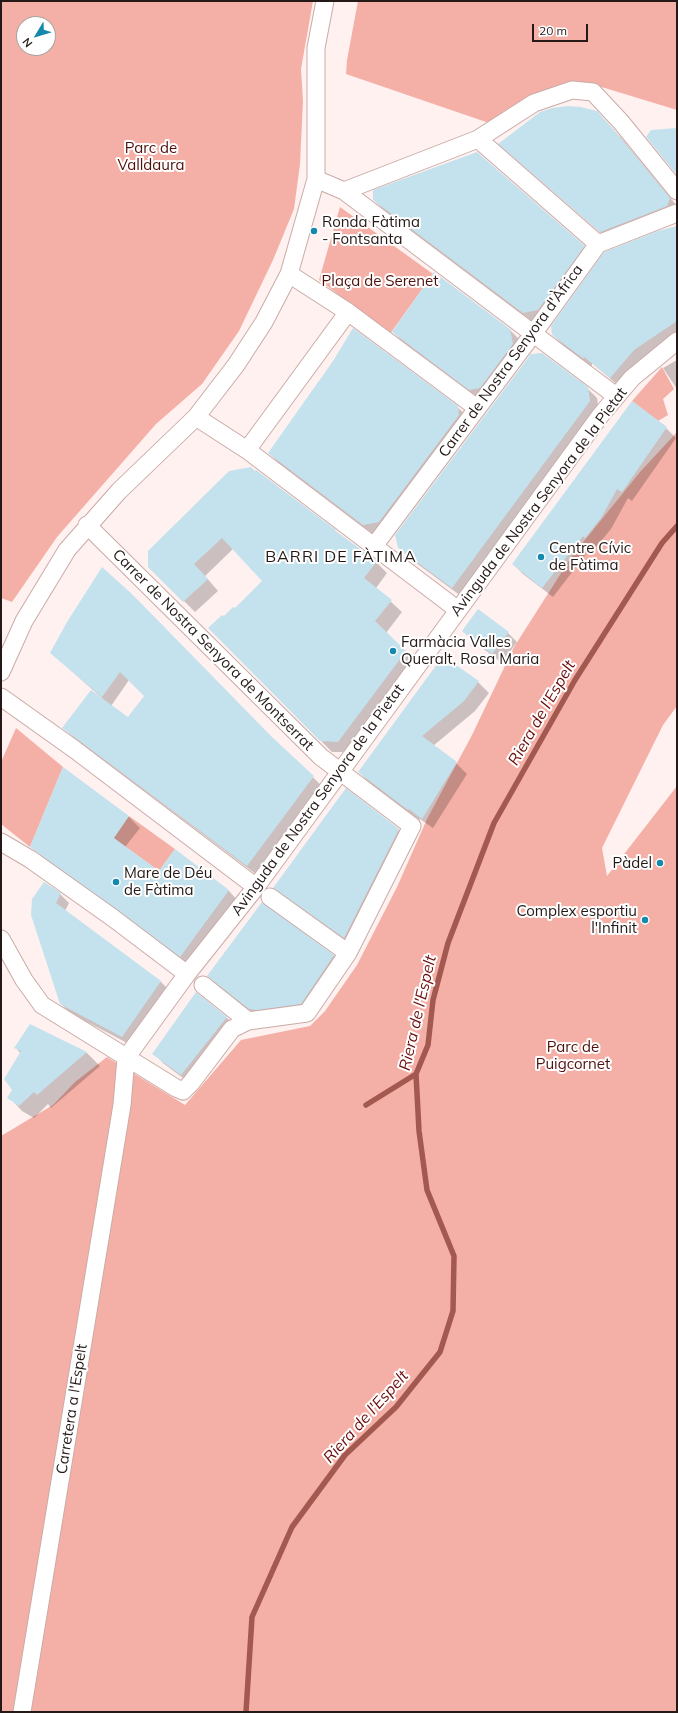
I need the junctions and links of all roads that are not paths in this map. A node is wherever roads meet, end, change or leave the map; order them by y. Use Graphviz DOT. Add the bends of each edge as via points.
graph roads {
  1 [pos="325,1"];
  2 [pos="478,138"];
  3 [pos="316,179"];
  4 [pos="344,191"];
  5 [pos="677,191"];
  6 [pos="677,213"];
  7 [pos="598,244"];
  8 [pos="289,274"];
  9 [pos="348,312"];
  10 [pos="533,334"];
  11 [pos="677,341"];
  12 [pos="616,396"];
  13 [pos="477,408"];
  14 [pos="196,417"];
  15 [pos="247,450"];
  16 [pos="87,525"];
  17 [pos="374,546"];
  18 [pos="458,610"];
  19 [pos="1,672"];
  20 [pos="1,697"];
  21 [pos="341,771"];
  22 [pos="1,842"];
  23 [pos="256,887"];
  24 [pos="270,897"];
  25 [pos="1,939"];
  26 [pos="348,953"];
  27 [pos="187,974"];
  28 [pos="203,985"];
  29 [pos="248,1021"];
  30 [pos="126,1058"];
  31 [pos="22,1712"];
  1 -- 3 [label="street" via="316,48"];
  2 -- 4 [label="street"];
  2 -- 5 [label="street" via="534,103 572,90 593,92"];
  2 -- 7 [label="street"];
  3 -- 4 [label="street"];
  3 -- 8 [label="street"];
  4 -- 10 [label="street"];
  6 -- 7 [label="street"];
  7 -- 10 [label="street, Carrer de Nostra Senyora d'Àfrica"];
  8 -- 9 [label="street"];
  8 -- 14 [label="street" via="264,322 236,365"];
  9 -- 13 [label="street"];
  9 -- 15 [label="street"];
  10 -- 12 [label="street"];
  10 -- 13 [label="street, Carrer de Nostra Senyora d'Àfrica"];
  11 -- 12 [label="street, Avinguda de Nostra Senyora de la Pietat" via="632,378"];
  12 -- 18 [label="street, Avinguda de Nostra Senyora de la Pietat"];
  13 -- 17 [label="street, Carrer de Nostra Senyora d'Àfrica"];
  14 -- 15 [label="street"];
  14 -- 16 [label="street"];
  15 -- 17 [label="street"];
  16 -- 19 [label="street" via="49,578 24,621"];
  16 -- 21 [label="street, Carrer de Nostra Senyora de Montserrat" via="321,757"];
  17 -- 18 [label="street"];
  18 -- 21 [label="street, Avinguda de Nostra Senyora de la Pietat"];
  20 -- 23 [label="street"];
  21 -- 23 [label="street, Avinguda de Nostra Senyora de la Pietat"];
  21 -- 26 [label="street, Carrer de Nostra Senyora de Montserrat" via="412,826"];
  22 -- 27 [label="street" via="30,859 114,918"];
  23 -- 27 [label="street, Avinguda de Nostra Senyora de la Pietat"];
  24 -- 26 [label="street"];
  25 -- 30 [label="street" via="24,980 42,1005"];
  26 -- 29 [label="street" via="307,1014"];
  27 -- 30 [label="street, Avinguda de Nostra Senyora de la Pietat"];
  28 -- 29 [label="street"];
  29 -- 30 [label="street" via="232,1029 183,1091"];
  30 -- 31 [label="street, Carretera a l'Espelt" via="122,1105"];
}
